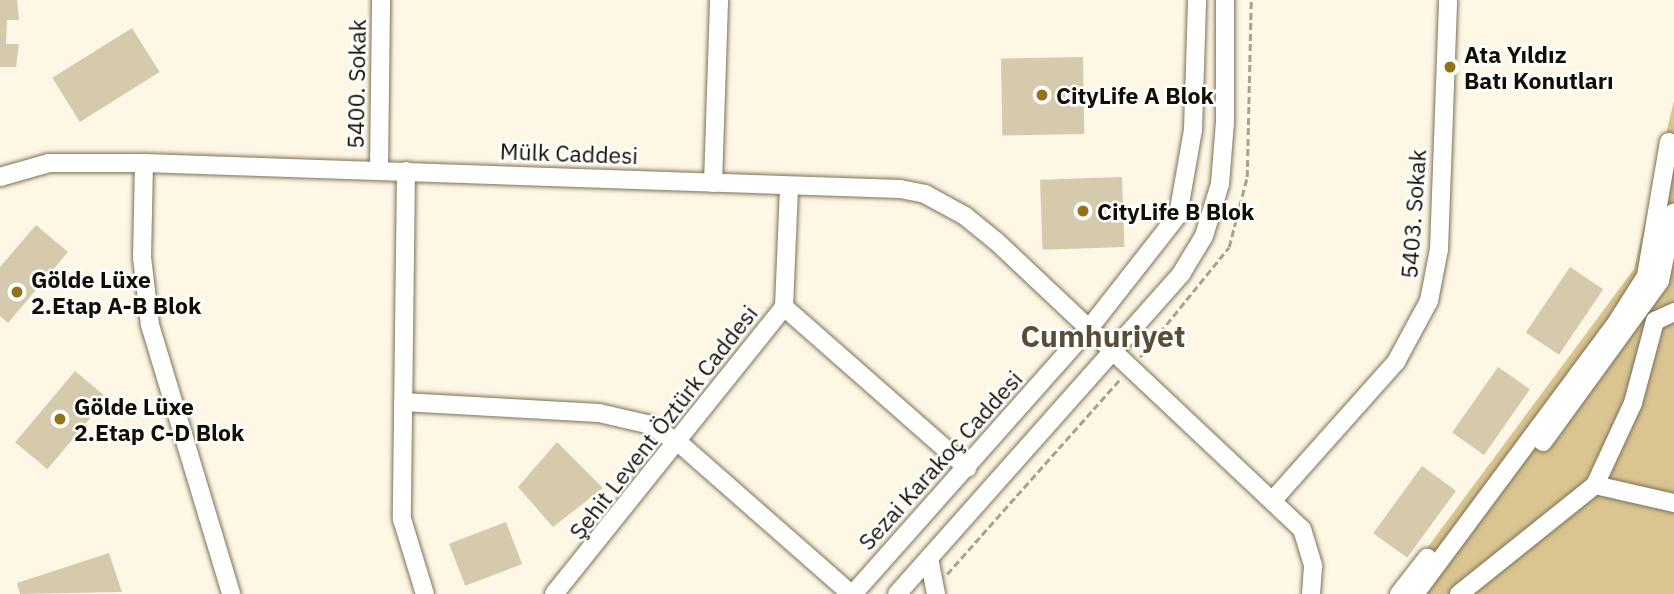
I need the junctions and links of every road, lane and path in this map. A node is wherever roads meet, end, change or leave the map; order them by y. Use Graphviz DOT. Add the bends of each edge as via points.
graph roads {
  1 [pos="382,0"];
  2 [pos="719,0"];
  3 [pos="1197,0"];
  4 [pos="1225,0"];
  5 [pos="1448,0"];
  6 [pos="1669,142"];
  7 [pos="144,163"];
  8 [pos="379,169"];
  9 [pos="406,170"];
  10 [pos="0,177"];
  11 [pos="713,183"];
  12 [pos="789,186"];
  13 [pos="1674,212"];
  14 [pos="1646,276"];
  15 [pos="784,307"];
  16 [pos="1674,312"];
  17 [pos="1091,326"];
  18 [pos="1115,349"];
  19 [pos="1112,388"];
  20 [pos="403,402"];
  21 [pos="678,442"];
  22 [pos="967,468"];
  23 [pos="1595,485"];
  24 [pos="1273,500"];
  25 [pos="1674,503"];
  26 [pos="929,558"];
  27 [pos="959,560"];
  28 [pos="231,594"];
  29 [pos="425,594"];
  30 [pos="554,594"];
  31 [pos="852,594"];
  32 [pos="897,594"];
  33 [pos="936,594"];
  34 [pos="1311,594"];
  35 [pos="1399,594"];
  36 [pos="1415,594"];
  37 [pos="1428,594"];
  38 [pos="1459,594"];
  1 -- 8 [label="street, 5400. Sokak"];
  2 -- 11 [label="street"];
  3 -- 17 [label="street, Sezai Karakoç Caddesi" via="1193,130 1178,215"];
  4 -- 18 [label="street" via="1220,184 1204,236 1181,274"];
  5 -- 24 [label="street, 5403. Sokak" via="1439,249 1429,301 1396,362"];
  6 -- 14 [label="street"];
  7 -- 8 [label="street, Mülk Caddesi"];
  7 -- 10 [label="street, Mülk Caddesi" via="49,163"];
  7 -- 28 [label="street" via="142,257 150,325"];
  8 -- 9 [label="street, Mülk Caddesi"];
  9 -- 11 [label="street, Mülk Caddesi"];
  9 -- 20 [label="street"];
  11 -- 12 [label="street, Mülk Caddesi"];
  12 -- 15 [label="street, Şehit Levent Öztürk Caddesi"];
  12 -- 17 [label="street, Mülk Caddesi" via="925,194 965,216"];
  13 -- 37 [label="street" via="1660,281"];
  14 -- 35 [label="street" via="1623,294 1591,348"];
  14 -- 36 [label="street" via="1615,325"];
  15 -- 21 [label="street, Şehit Levent Öztürk Caddesi"];
  15 -- 22 [label="street"];
  16 -- 23 [label="street" via="1656,321 1633,403"];
  17 -- 18 [label="street, Mülk Caddesi"];
  17 -- 22 [label="street, Sezai Karakoç Caddesi"];
  18 -- 24 [label="street, Mülk Caddesi"];
  18 -- 26 [label="street"];
  19 -- 27 [label="path"];
  20 -- 21 [label="street" via="599,413 647,424"];
  20 -- 29 [label="street" via="402,519"];
  21 -- 30 [label="street, Şehit Levent Öztürk Caddesi"];
  21 -- 31 [label="street"];
  22 -- 31 [label="street, Sezai Karakoç Caddesi"];
  23 -- 25 [label="street"];
  23 -- 38 [label="street"];
  24 -- 34 [label="street, Mülk Caddesi" via="1307,537 1313,566"];
  26 -- 32 [label="street"];
  26 -- 33 [label="street"];
}
